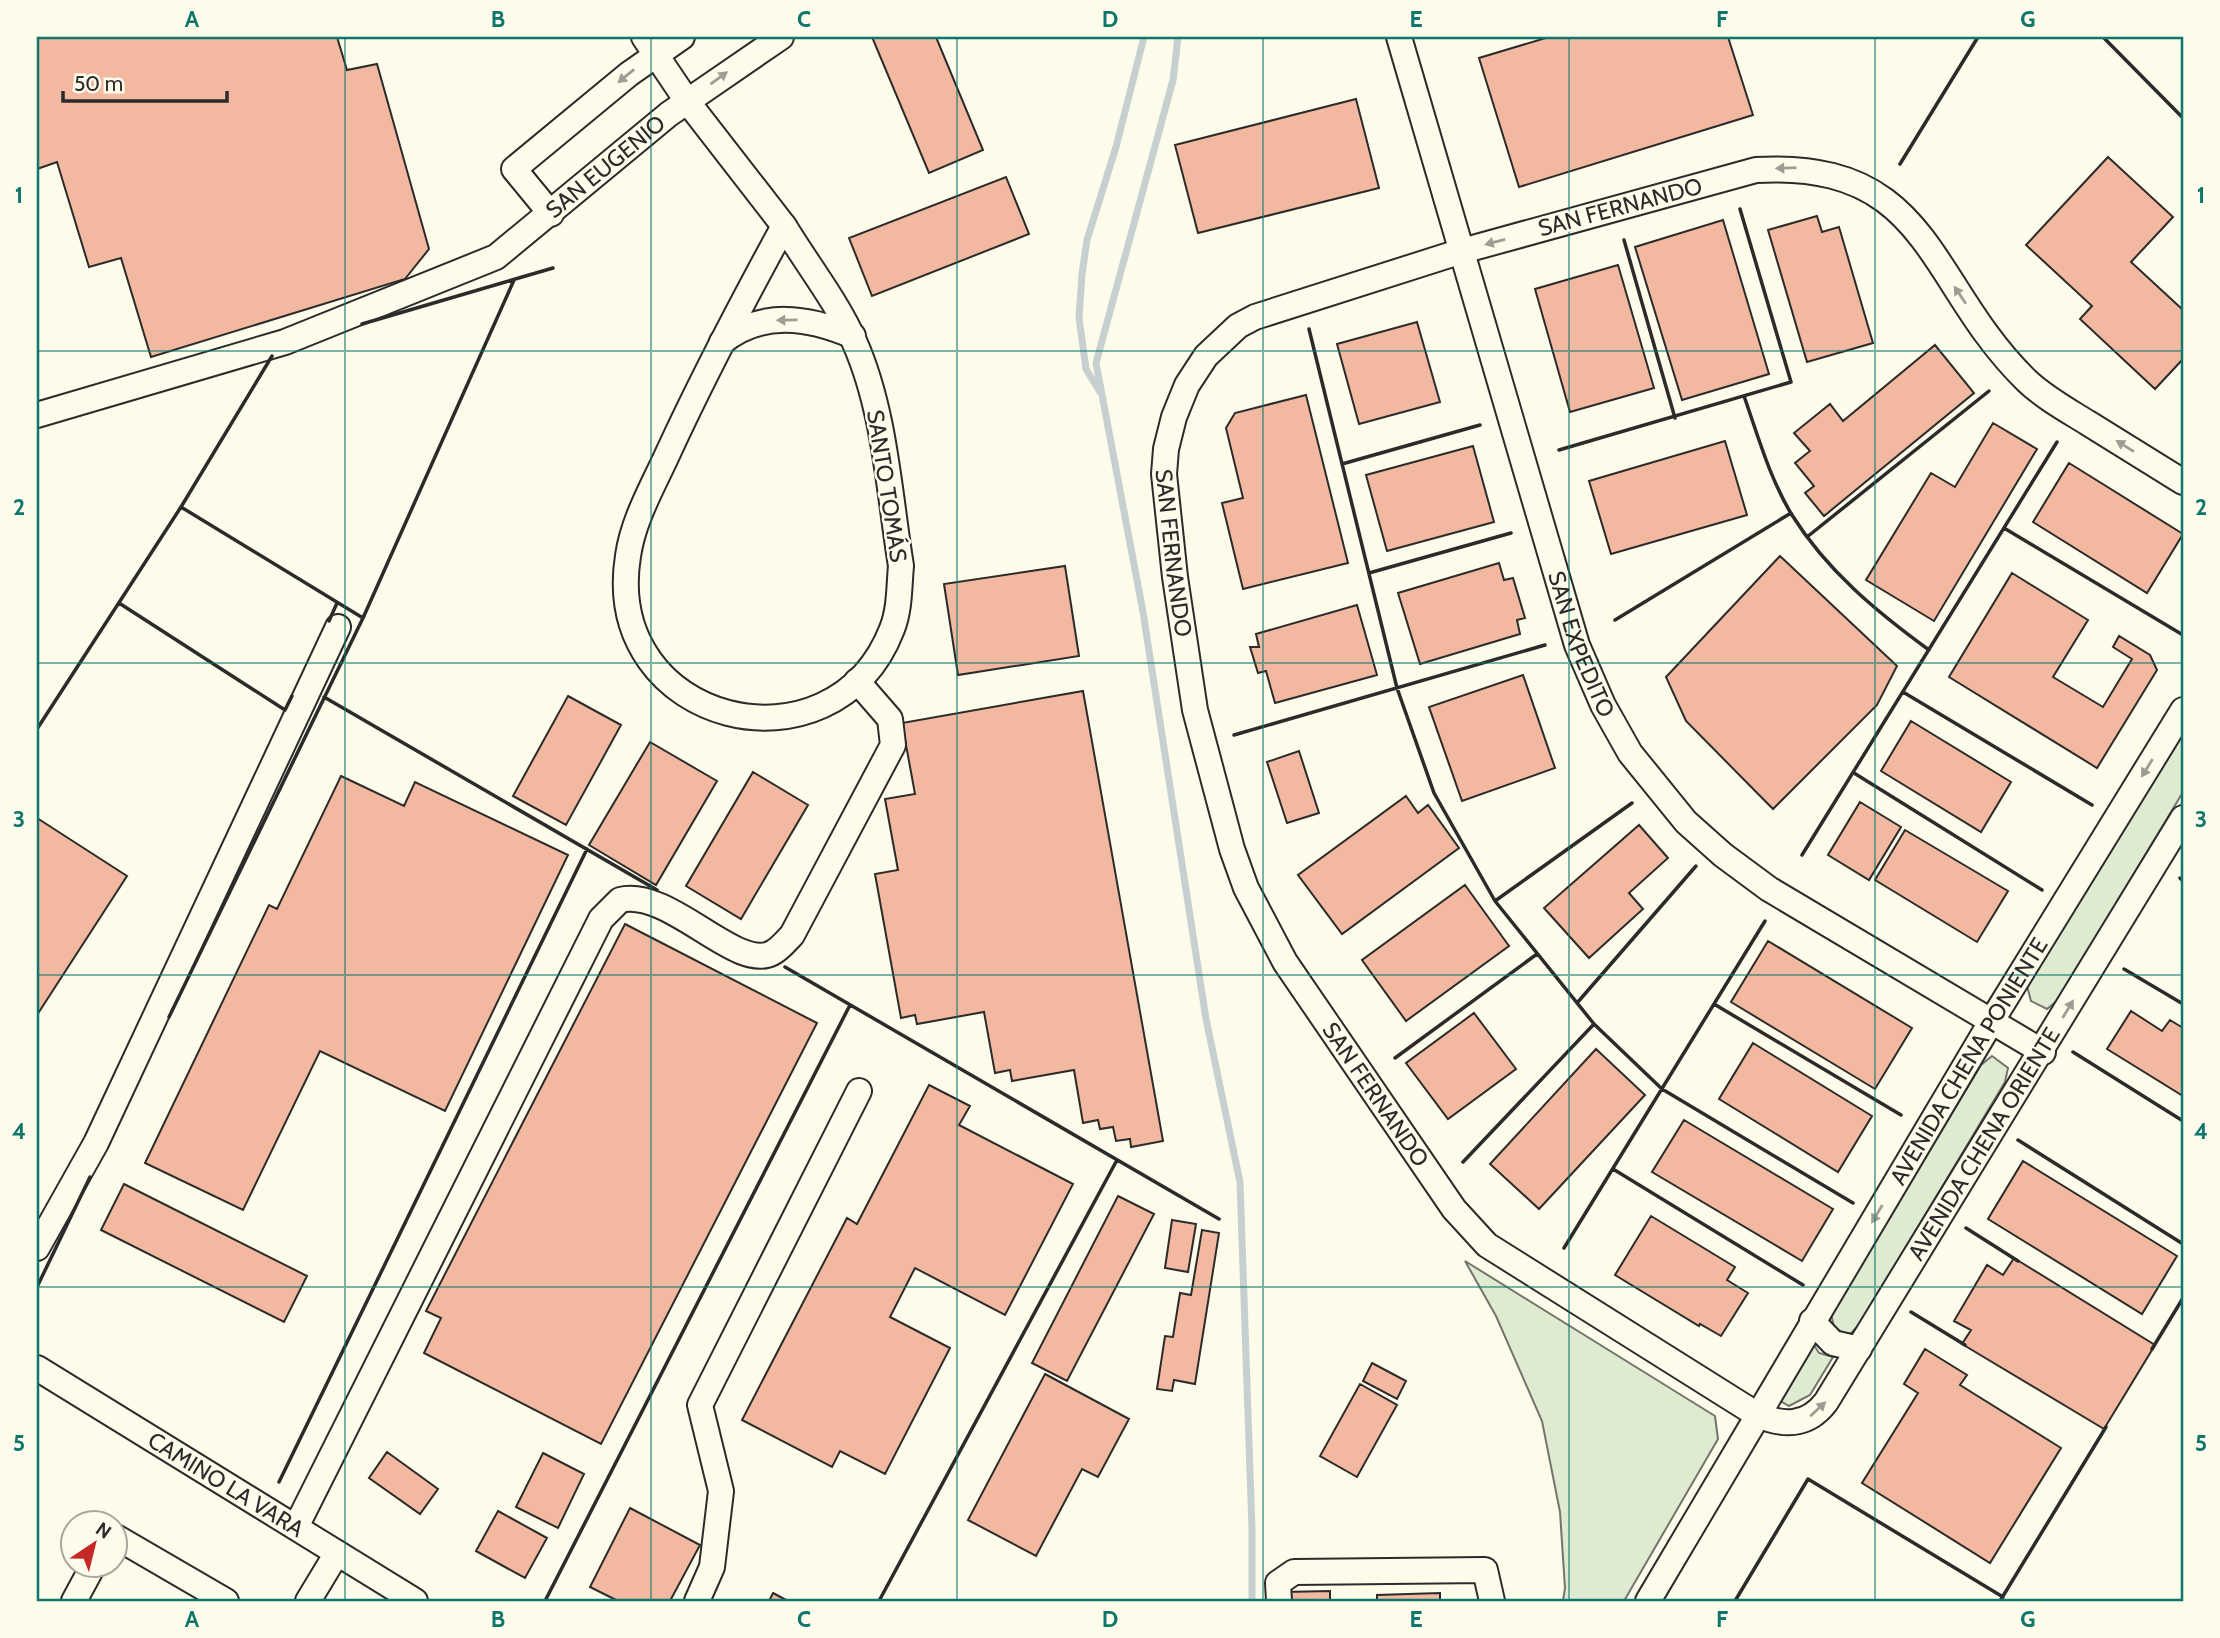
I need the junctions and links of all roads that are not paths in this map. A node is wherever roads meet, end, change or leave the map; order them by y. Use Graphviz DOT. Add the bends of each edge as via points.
graph roads {
  1 [pos="682,37"];
  2 [pos="781,37"];
  3 [pos="1399,37"];
  4 [pos="650,45"];
  5 [pos="687,101"];
  6 [pos="551,214"];
  7 [pos="784,226"];
  8 [pos="1462,251"];
  9 [pos="852,336"];
  10 [pos="718,345"];
  11 [pos="37,415"];
  12 [pos="2183,482"];
  13 [pos="338,627"];
  14 [pos="857,681"];
  15 [pos="2183,710"];
  16 [pos="2183,818"];
  17 [pos="1991,1022"];
  18 [pos="2043,1052"];
  19 [pos="859,1091"];
  20 [pos="37,1248"];
  21 [pos="1812,1321"];
  22 [pos="1859,1349"];
  23 [pos="37,1368"];
  24 [pos="1756,1414"];
  25 [pos="296,1527"];
  26 [pos="130,1545"];
  27 [pos="337,1553"];
  28 [pos="86,1578"];
  29 [pos="74,1601"];
  30 [pos="226,1601"];
  31 [pos="308,1601"];
  32 [pos="415,1601"];
  33 [pos="697,1601"];
  34 [pos="1279,1601"];
  35 [pos="1492,1601"];
  36 [pos="1648,1601"];
  1 -- 4 [label="street, SAN EUGENIO"];
  5 -- 2 [label="street, SAN EUGENIO, one-way"];
  3 -- 8 [label="street, SAN EXPEDITO"];
  4 -- 5 [label="street, SANTO TOMÁS"];
  4 -- 6 [label="street, SAN EUGENIO, one-way" via="514,169"];
  5 -- 6 [label="street, SAN EUGENIO"];
  5 -- 7 [label="street, SANTO TOMÁS"];
  6 -- 11 [label="street" via="496,257 298,337"];
  7 -- 9 [label="street, SANTO TOMÁS"];
  7 -- 10 [label="street, SANTO TOMÁS"];
  12 -- 8 [label="street, SAN FERNANDO, one-way" via="2039,392 2003,353 1901,212 1872,191 1840,177 1800,168 1756,170"];
  8 -- 17 [label="street, SAN EXPEDITO" via="1577,645 1630,753 1686,822 1738,868"];
  8 -- 24 [label="street, SAN FERNANDO" via="1255,317 1218,343 1195,370 1174,417 1164,474 1195,710 1232,849 1272,939 1454,1209 1506,1259"];
  9 -- 10 [label="street, one-way" via="803,320 784,320 736,331"];
  9 -- 14 [label="street, SANTO TOMÁS" via="874,401 901,566 893,627 876,660"];
  10 -- 14 [label="street, SANTO TOMÁS" via="631,540 626,580 632,625 651,663 669,682 725,714 787,716 817,706"];
  13 -- 20 [label="street" via="96,1143"];
  14 -- 25 [label="street" via="886,712 893,745 792,935 772,954 758,957 741,952 649,899 620,900 601,919"];
  15 -- 17 [label="street, AVENIDA CHENA PONIENTE, one-way"];
  18 -- 16 [label="street, AVENIDA CHENA ORIENTE, one-way"];
  17 -- 18 [label="street, SAN EXPEDITO"];
  17 -- 21 [label="street, AVENIDA CHENA PONIENTE, one-way"];
  18 -- 22 [label="street, AVENIDA CHENA ORIENTE"];
  19 -- 33 [label="street" via="700,1405 721,1491 712,1567"];
  21 -- 22 [label="street" via="1833,1343"];
  21 -- 24 [label="street, AVENIDA CHENA PONIENTE"];
  24 -- 22 [label="street, AVENIDA CHENA ORIENTE, one-way" via="1783,1424 1814,1415"];
  23 -- 25 [label="street, CAMINO LA VARA"];
  24 -- 36 [label="street, AVENIDA CHENA PONIENTE"];
  25 -- 27 [label="street, CAMINO LA VARA"];
  26 -- 30 [label="street"];
  27 -- 31 [label="street"];
  27 -- 32 [label="street, CAMINO LA VARA"];
  28 -- 29 [label="street"];
  34 -- 35 [label="street" via="1278,1583 1294,1572 1485,1570"];
}
